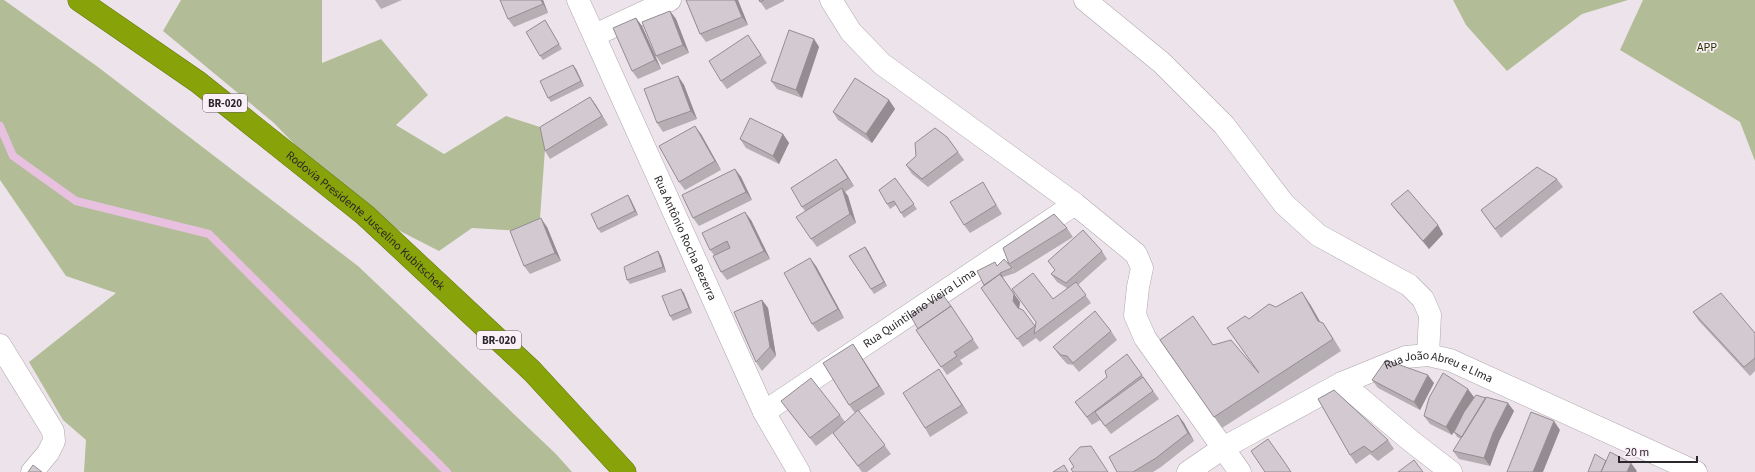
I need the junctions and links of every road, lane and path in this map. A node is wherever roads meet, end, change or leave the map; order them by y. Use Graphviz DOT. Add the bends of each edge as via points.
graph roads {
  1 [pos="79,0"];
  2 [pos="578,0"];
  3 [pos="670,0"];
  4 [pos="831,0"];
  5 [pos="1085,0"];
  6 [pos="595,36"];
  7 [pos="1075,204"];
  8 [pos="0,345"];
  9 [pos="1428,355"];
  10 [pos="1342,383"];
  11 [pos="764,412"];
  12 [pos="1223,448"];
  13 [pos="32,472"];
  14 [pos="625,472"];
  15 [pos="799,472"];
  16 [pos="1188,472"];
  17 [pos="1240,472"];
  18 [pos="1451,472"];
  19 [pos="1696,472"];
  1 -- 14 [label="highway, Rodovia Presidente Juscelino Kubitschek / BR-020" via="198,82 365,215 532,371"];
  2 -- 6 [label="street, Rua Antônio Rocha Bezerra"];
  3 -- 6 [label="street"];
  4 -- 7 [label="street" via="851,32 882,64"];
  5 -- 9 [label="street" via="1162,63 1224,125 1284,204 1318,235 1409,285 1423,299 1430,314"];
  6 -- 11 [label="street, Rua Antônio Rocha Bezerra"];
  7 -- 11 [label="street, Rua Quintilano Vieira Lima"];
  7 -- 12 [label="street" via="1136,254 1142,268 1135,315 1145,338"];
  8 -- 13 [label="street" via="53,431 54,441"];
  9 -- 10 [label="street, Rua João Abreu e LIma" via="1406,357"];
  9 -- 19 [label="street, Rua João Abreu e LIma" via="1450,360"];
  10 -- 12 [label="street, Rua João Abreu e LIma"];
  10 -- 18 [label="street"];
  11 -- 15 [label="street, Rua Antônio Rocha Bezerra"];
  12 -- 16 [label="street, Rua João Abreu e LIma"];
  12 -- 17 [label="street"];
}
